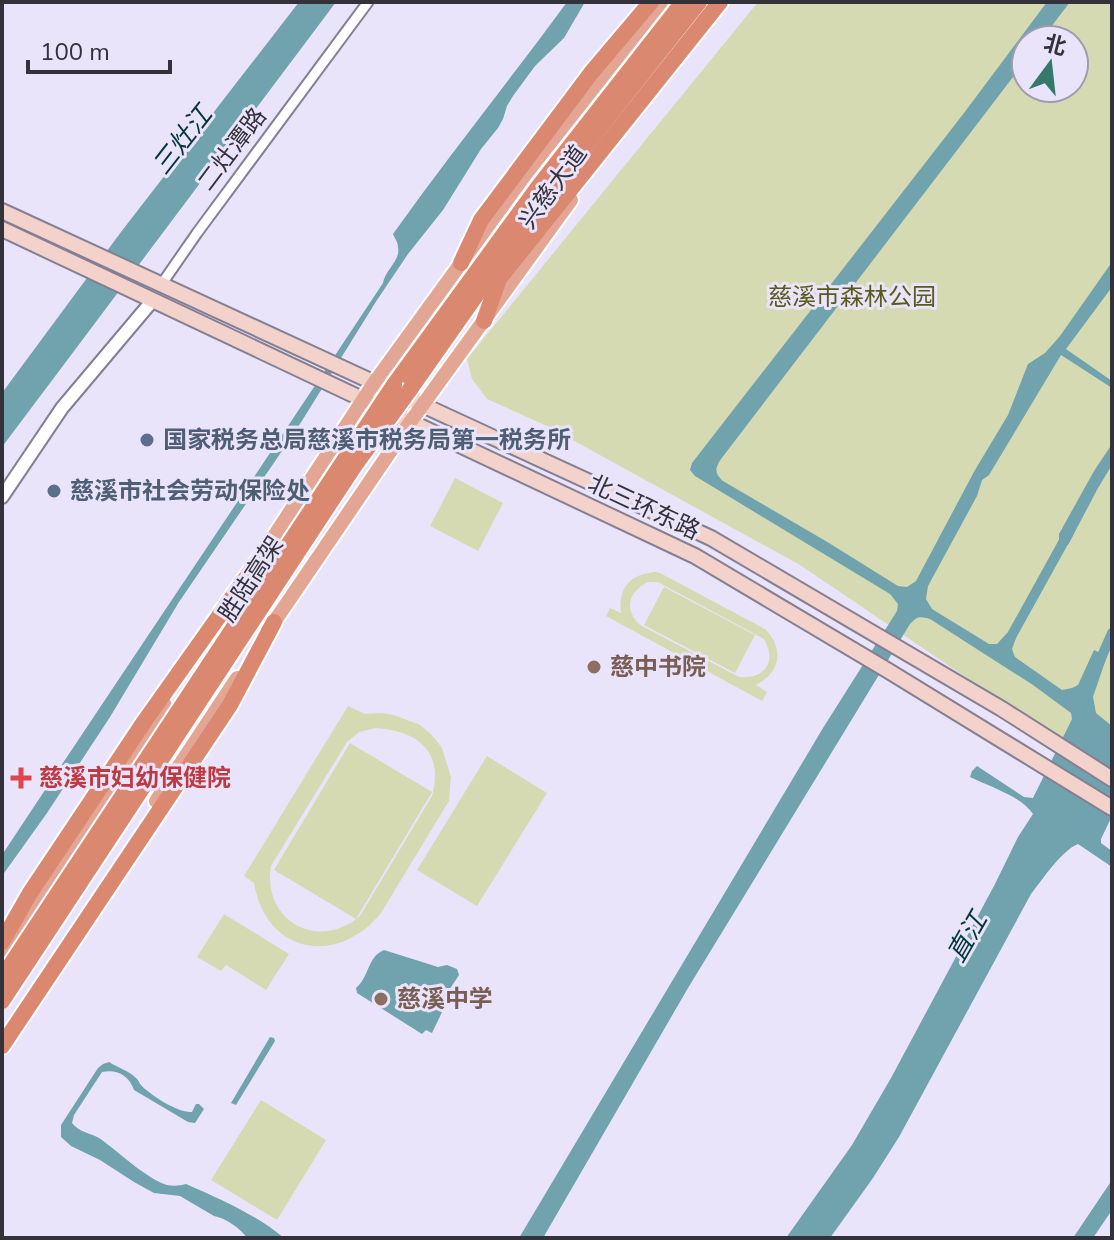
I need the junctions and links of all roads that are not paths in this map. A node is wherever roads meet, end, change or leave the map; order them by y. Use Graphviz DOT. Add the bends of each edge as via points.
graph roads {
  1 [pos="368,2"];
  2 [pos="651,2"];
  3 [pos="661,2"];
  4 [pos="683,2"];
  5 [pos="699,2"];
  6 [pos="720,2"];
  7 [pos="729,2"];
  8 [pos="2,211"];
  9 [pos="2,229"];
  10 [pos="461,263"];
  11 [pos="161,285"];
  12 [pos="153,300"];
  13 [pos="484,321"];
  14 [pos="374,383"];
  15 [pos="363,399"];
  16 [pos="422,406"];
  17 [pos="411,421"];
  18 [pos="2,497"];
  19 [pos="258,561"];
  20 [pos="274,622"];
  21 [pos="1112,779"];
  22 [pos="1112,808"];
  23 [pos="2,942"];
  24 [pos="2,957"];
  25 [pos="2,978"];
  26 [pos="2,1001"];
  27 [pos="2,1036"];
  28 [pos="2,1046"];
  1 -- 11 [label="street, 二灶潭路"];
  2 -- 10 [label="highway" via="481,220"];
  3 -- 10 [label="main road, 兴慈大道"];
  4 -- 25 [label="highway, 胜陆高架, bridge" via="539,186 394,385"];
  5 -- 26 [label="highway, 胜陆高架, bridge" via="548,193 355,465"];
  6 -- 13 [label="highway" via="499,279"];
  7 -- 13 [label="main road, 兴慈大道" via="637,109"];
  8 -- 11 [label="main road, 北三环东路"];
  9 -- 12 [label="main road, 北三环东路"];
  10 -- 14 [label="main road, 兴慈大道"];
  11 -- 14 [label="main road, 北三环东路"];
  12 -- 15 [label="main road, 北三环东路"];
  12 -- 18 [label="street" via="62,408"];
  13 -- 16 [label="main road, 兴慈大道"];
  14 -- 15 [label="main road, 兴慈大道"];
  14 -- 16 [label="main road, 北三环东路"];
  15 -- 17 [label="main road, 北三环东路"];
  15 -- 19 [label="main road, 兴慈大道"];
  16 -- 17 [label="main road, 兴慈大道"];
  16 -- 21 [label="main road, 北三环东路" via="711,538"];
  17 -- 20 [label="main road, 兴慈大道"];
  17 -- 22 [label="main road, 北三环东路" via="695,556"];
  19 -- 23 [label="highway" via="144,722"];
  19 -- 24 [label="main road, 兴慈大道"];
  20 -- 27 [label="main road, 兴慈大道"];
  20 -- 28 [label="highway" via="230,705"];
}
